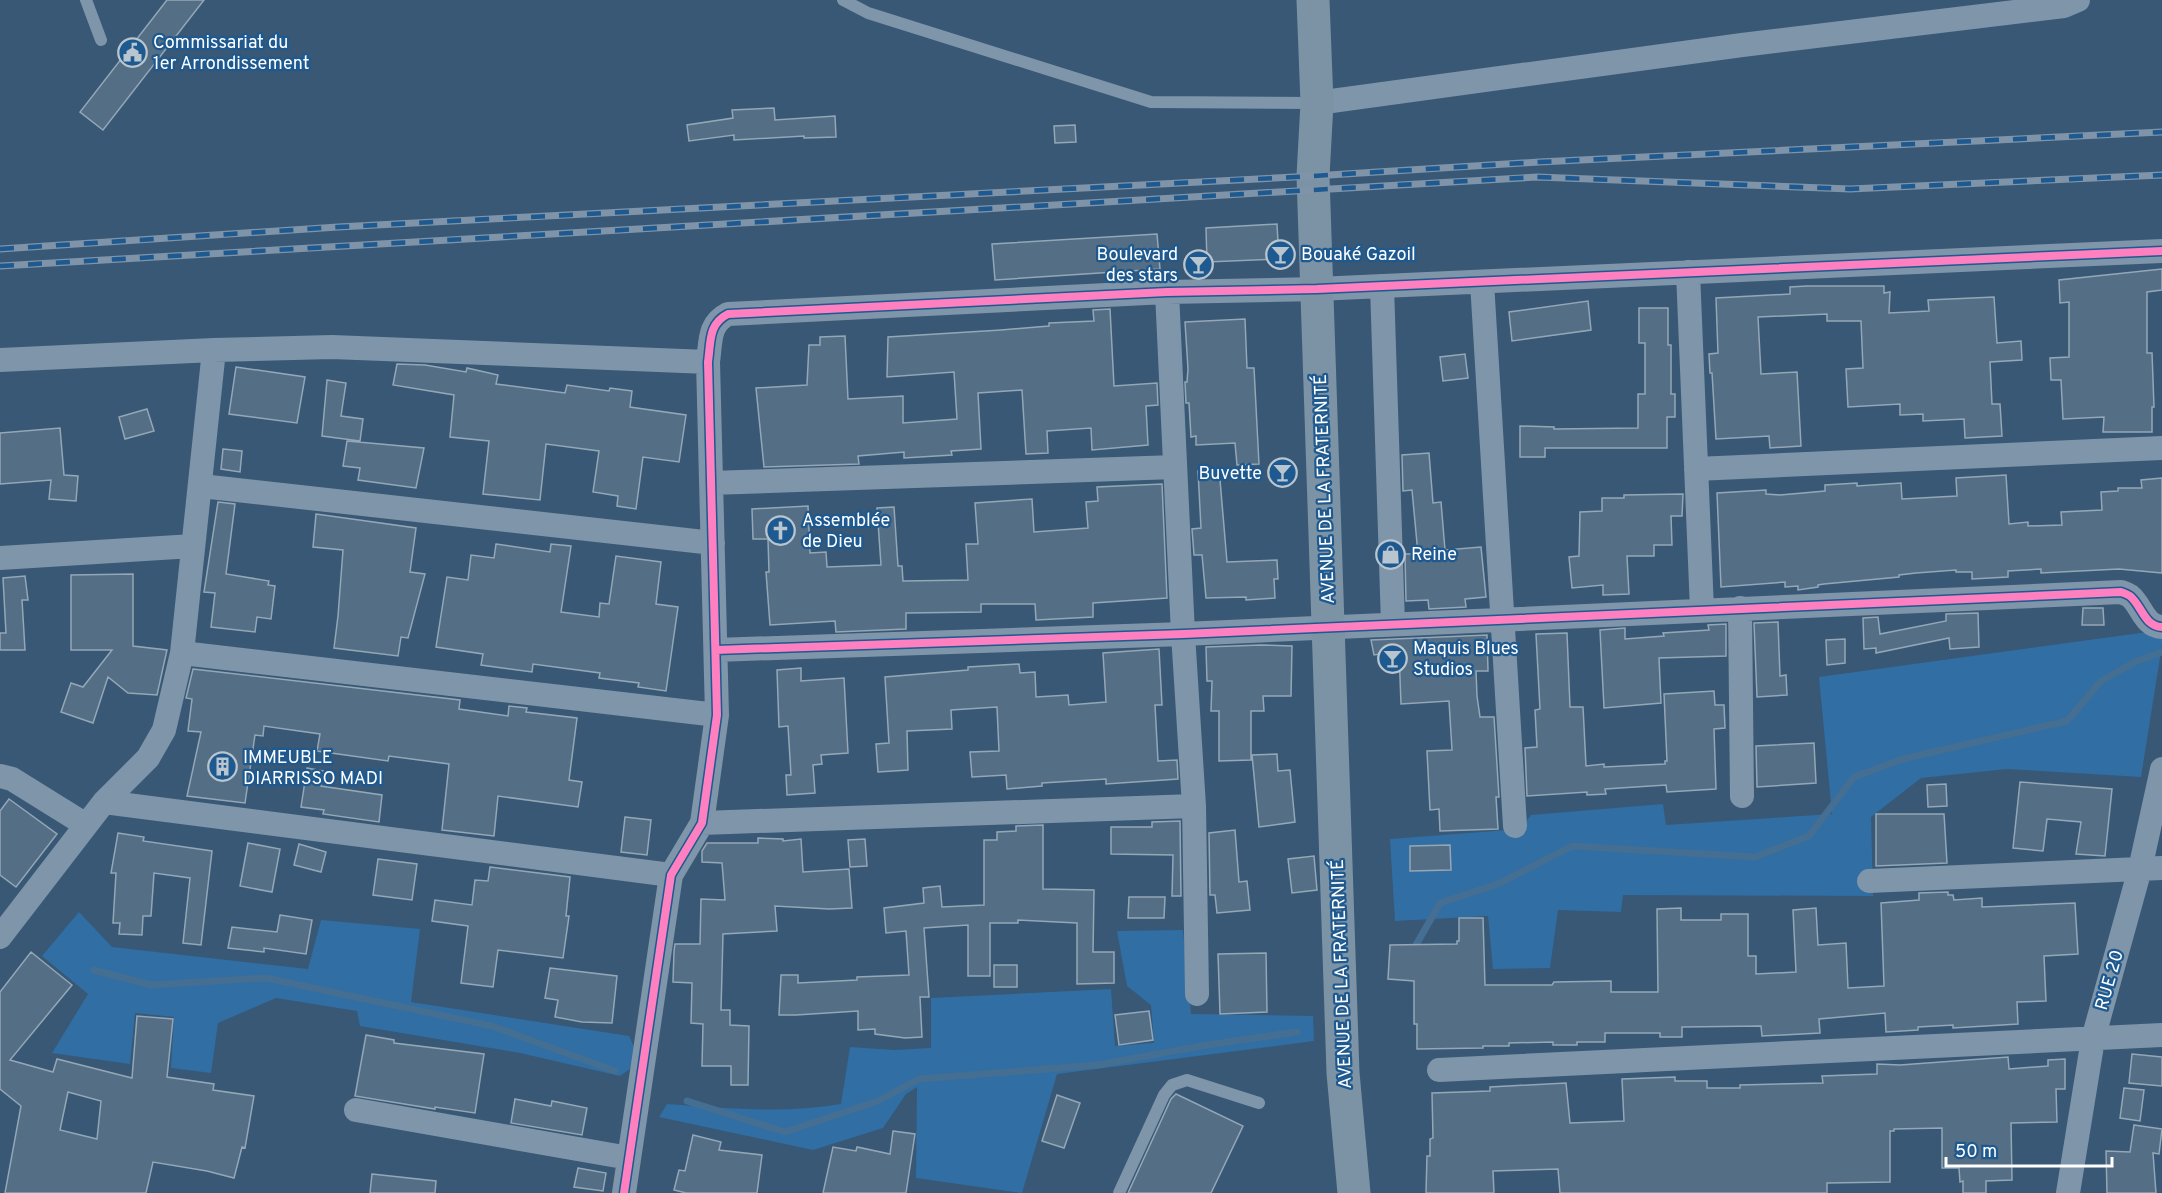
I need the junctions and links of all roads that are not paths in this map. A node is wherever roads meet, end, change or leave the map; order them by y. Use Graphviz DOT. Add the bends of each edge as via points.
graph roads {
  1 [pos="86,0"];
  2 [pos="843,0"];
  3 [pos="1313,0"];
  4 [pos="2068,2"];
  5 [pos="101,40"];
  6 [pos="1317,103"];
  7 [pos="2162,251"];
  8 [pos="1689,272"];
  9 [pos="1482,282"];
  10 [pos="1382,286"];
  11 [pos="1317,289"];
  12 [pos="1167,292"];
  13 [pos="214,350"];
  14 [pos="0,360"];
  15 [pos="708,362"];
  16 [pos="2162,448"];
  17 [pos="1175,467"];
  18 [pos="1696,469"];
  19 [pos="711,483"];
  20 [pos="201,486"];
  21 [pos="713,543"];
  22 [pos="193,546"];
  23 [pos="0,558"];
  24 [pos="1740,608"];
  25 [pos="1702,610"];
  26 [pos="1502,619"];
  27 [pos="1393,624"];
  28 [pos="1329,627"];
  29 [pos="2162,627"];
  30 [pos="1183,634"];
  31 [pos="716,650"];
  32 [pos="182,653"];
  33 [pos="717,716"];
  34 [pos="2162,769"];
  35 [pos="0,776"];
  36 [pos="1742,796"];
  37 [pos="104,802"];
  38 [pos="1194,806"];
  39 [pos="702,823"];
  40 [pos="86,825"];
  41 [pos="1515,826"];
  42 [pos="2151,868"];
  43 [pos="671,875"];
  44 [pos="1869,881"];
  45 [pos="0,937"];
  46 [pos="1197,994"];
  47 [pos="2162,1035"];
  48 [pos="2093,1039"];
  49 [pos="1439,1070"];
  50 [pos="1258,1103"];
  51 [pos="356,1110"];
  52 [pos="629,1158"];
  53 [pos="624,1193"];
  54 [pos="1119,1193"];
  55 [pos="1354,1193"];
  56 [pos="2068,1193"];
  1 -- 5 [label="lane"];
  2 -- 6 [label="lane" via="868,13 1151,102"];
  3 -- 6 [label="main road, AVENUE DE LA FRATERNITÉ"];
  4 -- 6 [label="street"];
  6 -- 11 [label="main road, AVENUE DE LA FRATERNITÉ" via="1313,176"];
  7 -- 8 [label="street"];
  8 -- 9 [label="street"];
  8 -- 18 [label="street"];
  9 -- 10 [label="street"];
  9 -- 26 [label="street"];
  10 -- 11 [label="street"];
  10 -- 27 [label="street"];
  11 -- 12 [label="street"];
  11 -- 28 [label="main road, AVENUE DE LA FRATERNITÉ"];
  12 -- 15 [label="street" via="728,314 717,320 713,329"];
  12 -- 17 [label="street"];
  13 -- 14 [label="street"];
  13 -- 15 [label="street" via="332,348"];
  13 -- 20 [label="street"];
  15 -- 19 [label="street"];
  16 -- 18 [label="street"];
  17 -- 19 [label="street"];
  17 -- 30 [label="street"];
  18 -- 25 [label="street"];
  19 -- 21 [label="street"];
  20 -- 21 [label="street"];
  20 -- 22 [label="street"];
  21 -- 31 [label="street"];
  22 -- 23 [label="street"];
  22 -- 32 [label="street"];
  24 -- 25 [label="street"];
  24 -- 29 [label="street" via="2121,592 2130,596 2147,620"];
  24 -- 36 [label="street"];
  25 -- 26 [label="street"];
  26 -- 27 [label="street"];
  26 -- 41 [label="street"];
  27 -- 28 [label="street"];
  28 -- 30 [label="street"];
  28 -- 55 [label="main road, AVENUE DE LA FRATERNITÉ" via="1343,1073"];
  30 -- 31 [label="street"];
  30 -- 38 [label="street"];
  31 -- 33 [label="street"];
  32 -- 33 [label="street"];
  32 -- 37 [label="street" via="164,730 148,758"];
  33 -- 39 [label="street"];
  34 -- 42 [label="street, RUE 20"];
  35 -- 40 [label="street" via="12,779"];
  37 -- 40 [label="street"];
  37 -- 43 [label="street"];
  38 -- 39 [label="street"];
  38 -- 46 [label="street"];
  39 -- 43 [label="street"];
  40 -- 45 [label="street"];
  42 -- 44 [label="street"];
  42 -- 48 [label="street, RUE 20"];
  43 -- 52 [label="street"];
  47 -- 48 [label="street"];
  48 -- 49 [label="street"];
  48 -- 56 [label="street, RUE 20"];
  50 -- 54 [label="lane" via="1187,1080 1172,1084"];
  51 -- 52 [label="street"];
  52 -- 53 [label="street"];
}
